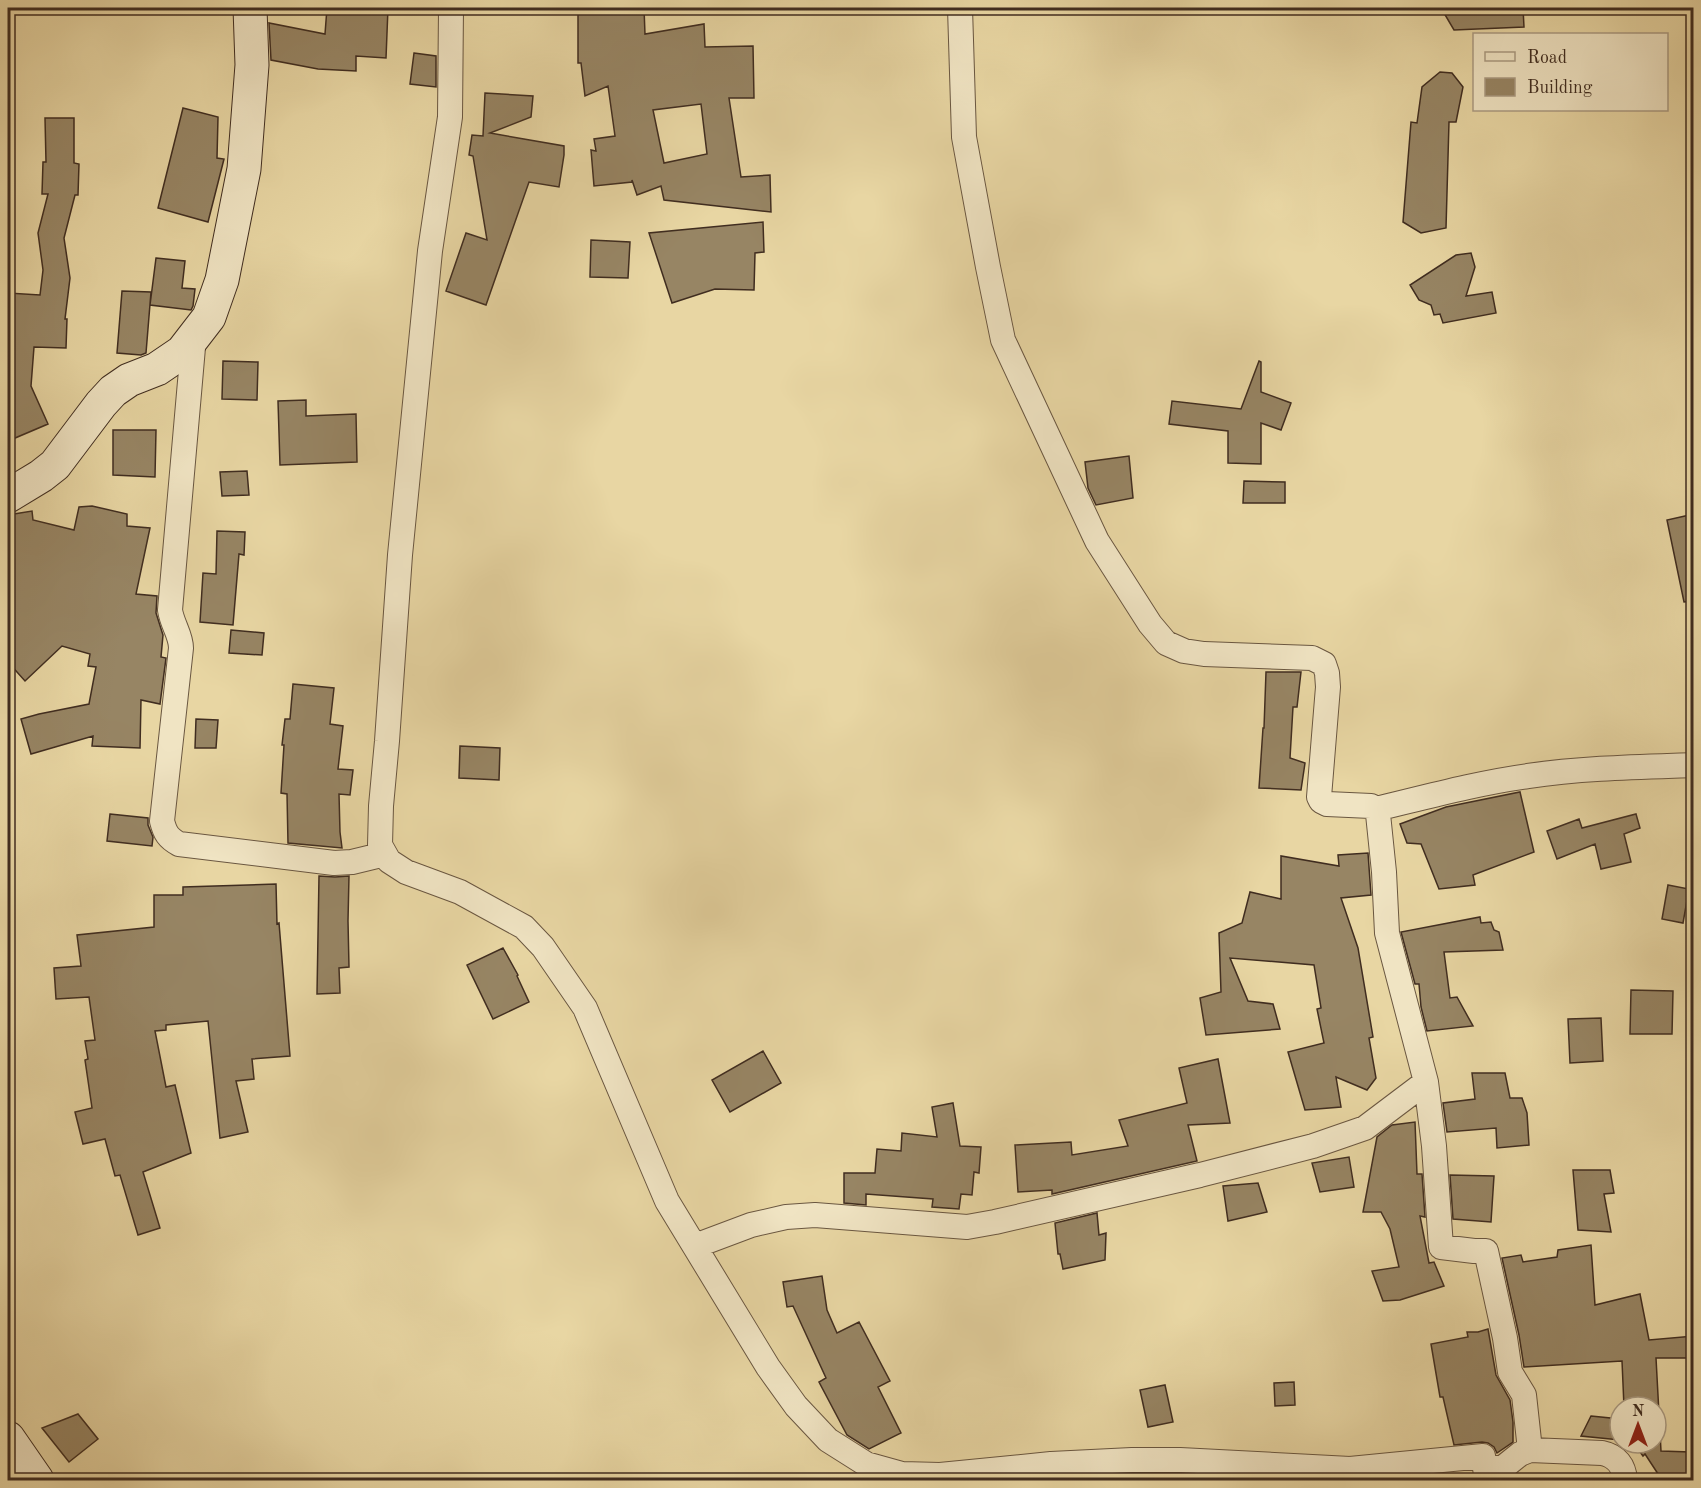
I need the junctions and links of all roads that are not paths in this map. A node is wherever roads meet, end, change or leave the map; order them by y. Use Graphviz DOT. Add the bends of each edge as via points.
graph roads {
  1 [pos="250,8"];
  2 [pos="451,8"];
  3 [pos="960,8"];
  4 [pos="194,336"];
  5 [pos="8,495"];
  6 [pos="1694,765"];
  7 [pos="1376,809"];
  8 [pos="385,854"];
  9 [pos="1426,1082"];
  10 [pos="695,1246"];
  11 [pos="8,1438"];
  12 [pos="1530,1450"];
  13 [pos="1486,1476"];
  14 [pos="37,1480"];
  15 [pos="1625,1480"];
  1 -- 4 [label="street" via="252,65 244,169 222,280 209,317"];
  2 -- 8 [label="street" via="450,117 430,251 399,566 381,806 380,845"];
  3 -- 7 [label="street" via="964,138 1003,340 1097,541 1166,643 1204,654 1312,658 1324,664 1328,687 1319,797 1327,804"];
  4 -- 5 [label="street" via="182,352 157,369 113,391 56,465"];
  4 -- 8 [label="street" via="170,610 181,648 164,831 179,844 343,864"];
  6 -- 7 [label="street" via="1618,767 1528,776"];
  7 -- 9 [label="street" via="1387,933"];
  8 -- 10 [label="street" via="406,872 460,892 524,927 543,947 585,1008 667,1201"];
  9 -- 10 [label="street" via="1365,1128 1313,1146 996,1222 967,1227 786,1216"];
  9 -- 12 [label="street" via="1441,1246 1486,1251 1510,1372 1524,1395"];
  10 -- 13 [label="street" via="796,1406 828,1440 866,1464 902,1474 940,1475 1132,1460 1350,1469 1483,1456"];
  11 -- 14 [label="street"];
  12 -- 13 [label="street"];
  12 -- 15 [label="street" via="1608,1454 1618,1461"];
}
